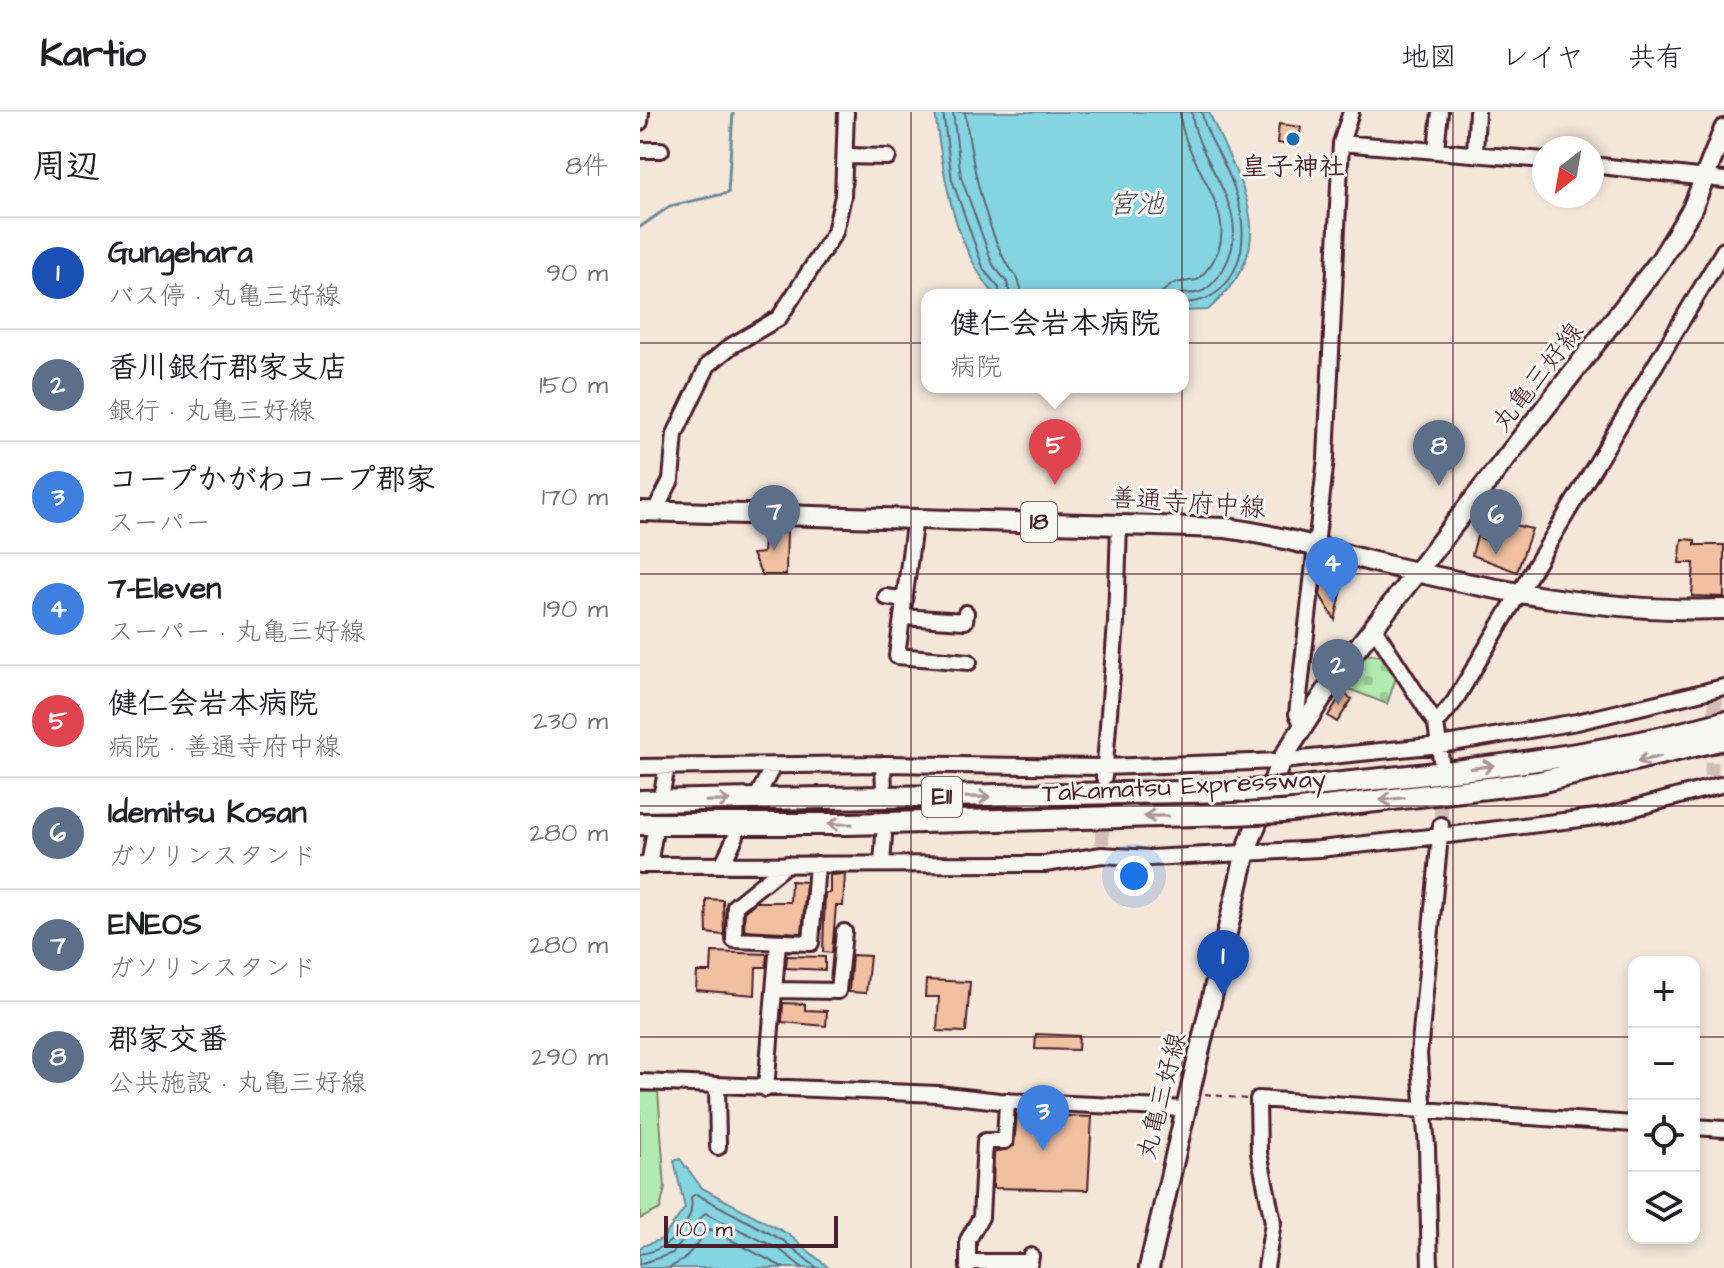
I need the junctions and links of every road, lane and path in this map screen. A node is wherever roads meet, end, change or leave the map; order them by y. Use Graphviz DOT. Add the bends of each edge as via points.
graph roads {
  1 [pos="641,112"];
  2 [pos="846,112"];
  3 [pos="1351,112"];
  4 [pos="1440,112"];
  5 [pos="1477,112"];
  6 [pos="640,122"];
  7 [pos="1724,129"];
  8 [pos="1341,143"];
  9 [pos="1436,149"];
  10 [pos="640,150"];
  11 [pos="661,150"];
  12 [pos="1475,153"];
  13 [pos="845,156"];
  14 [pos="888,157"];
  15 [pos="1532,159"];
  16 [pos="1604,166"];
  17 [pos="1715,180"];
  18 [pos="1724,250"];
  19 [pos="648,511"];
  20 [pos="915,517"];
  21 [pos="1119,524"];
  22 [pos="1318,544"];
  23 [pos="1418,572"];
  24 [pos="1520,593"];
  25 [pos="886,597"];
  26 [pos="905,600"];
  27 [pos="1724,609"];
  28 [pos="966,613"];
  29 [pos="902,617"];
  30 [pos="1374,628"];
  31 [pos="969,662"];
  32 [pos="1719,691"];
  33 [pos="1724,722"];
  34 [pos="1436,724"];
  35 [pos="1303,725"];
  36 [pos="1724,739"];
  37 [pos="1440,752"];
  38 [pos="1281,761"];
  39 [pos="883,764"];
  40 [pos="773,766"];
  41 [pos="640,767"];
  42 [pos="667,767"];
  43 [pos="1104,772"];
  44 [pos="1716,782"];
  45 [pos="760,791"];
  46 [pos="884,791"];
  47 [pos="662,792"];
  48 [pos="640,801"];
  49 [pos="647,830"];
  50 [pos="1441,830"];
  51 [pos="736,836"];
  52 [pos="884,836"];
  53 [pos="1246,851"];
  54 [pos="787,864"];
  55 [pos="817,864"];
  56 [pos="882,864"];
  57 [pos="644,865"];
  58 [pos="722,865"];
  59 [pos="844,932"];
  60 [pos="778,942"];
  61 [pos="774,990"];
  62 [pos="640,1082"];
  63 [pos="717,1087"];
  64 [pos="766,1089"];
  65 [pos="1258,1099"];
  66 [pos="1189,1100"];
  67 [pos="1007,1101"];
  68 [pos="1424,1107"];
  69 [pos="1628,1124"];
  70 [pos="1700,1127"];
  71 [pos="1724,1129"];
  72 [pos="718,1147"];
  73 [pos="1031,1256"];
  74 [pos="968,1265"];
  75 [pos="1149,1268"];
  76 [pos="1266,1268"];
  77 [pos="1430,1268"];
  1 -- 6 [label="street"];
  2 -- 13 [label="street"];
  3 -- 8 [label="street"];
  4 -- 9 [label="street"];
  5 -- 12 [label="street"];
  7 -- 17 [label="main road, 丸亀三好線"];
  8 -- 9 [label="street"];
  8 -- 22 [label="street"];
  9 -- 12 [label="street"];
  10 -- 11 [label="street"];
  12 -- 15 [label="street"];
  13 -- 14 [label="street"];
  13 -- 19 [label="street" via="835,232 779,318 708,365 675,434 671,480"];
  16 -- 17 [label="street"];
  17 -- 23 [label="main road, 丸亀三好線" via="1660,261"];
  18 -- 24 [label="street"];
  19 -- 20 [label="main road, 善通寺府中線 / 18"];
  20 -- 21 [label="main road, 善通寺府中線 / 18"];
  20 -- 26 [label="street"];
  21 -- 22 [label="main road, 善通寺府中線 / 18" via="1226,528"];
  21 -- 43 [label="street"];
  22 -- 23 [label="main road, 善通寺府中線 / 18"];
  22 -- 35 [label="street" via="1297,714"];
  23 -- 24 [label="main road, 善通寺府中線 / 18"];
  23 -- 30 [label="main road, 丸亀三好線"];
  24 -- 27 [label="main road, 善通寺府中線 / 18" via="1651,609"];
  24 -- 34 [label="street"];
  25 -- 26 [label="street"];
  26 -- 29 [label="street"];
  28 -- 29 [label="street" via="965,621"];
  29 -- 31 [label="street" via="897,656"];
  30 -- 34 [label="street"];
  30 -- 35 [label="main road, 丸亀三好線"];
  32 -- 37 [label="street"];
  48 -- 33 [label="highway, Takamatsu Expressway / E11, one-way, bridge" via="1293,788 1538,759 1660,739"];
  34 -- 37 [label="street"];
  35 -- 38 [label="main road, 丸亀三好線"];
  36 -- 49 [label="highway, Takamatsu Expressway / E11, one-way, bridge" via="1539,782 1282,812"];
  37 -- 38 [label="street"];
  38 -- 43 [label="street"];
  38 -- 53 [label="main road, 丸亀三好線"];
  39 -- 40 [label="street"];
  39 -- 43 [label="street"];
  39 -- 46 [label="street"];
  40 -- 42 [label="street"];
  40 -- 45 [label="street"];
  41 -- 42 [label="street"];
  42 -- 47 [label="street"];
  44 -- 50 [label="street" via="1605,816"];
  49 -- 57 [label="street"];
  50 -- 53 [label="street" via="1319,849"];
  50 -- 68 [label="street" via="1419,1054"];
  51 -- 58 [label="street"];
  52 -- 56 [label="street"];
  53 -- 56 [label="street" via="1150,858 1102,850 1045,864"];
  53 -- 66 [label="main road, 丸亀三好線"];
  54 -- 55 [label="street"];
  54 -- 58 [label="street"];
  54 -- 60 [label="street" via="735,906 734,940"];
  55 -- 56 [label="street"];
  55 -- 60 [label="street" via="811,943"];
  57 -- 58 [label="street"];
  59 -- 61 [label="street" via="838,991"];
  60 -- 61 [label="street"];
  61 -- 64 [label="street"];
  62 -- 63 [label="street"];
  63 -- 64 [label="street"];
  63 -- 72 [label="street"];
  64 -- 67 [label="street"];
  65 -- 66 [label="path"];
  65 -- 68 [label="street"];
  65 -- 76 [label="street" via="1259,1153 1273,1222"];
  66 -- 67 [label="street"];
  66 -- 75 [label="main road, 丸亀三好線"];
  67 -- 74 [label="street" via="1005,1141 985,1141 981,1217 968,1240"];
  68 -- 69 [label="street" via="1501,1118"];
  68 -- 77 [label="street"];
  70 -- 71 [label="street"];
  73 -- 74 [label="street" via="1030,1262"];
}
